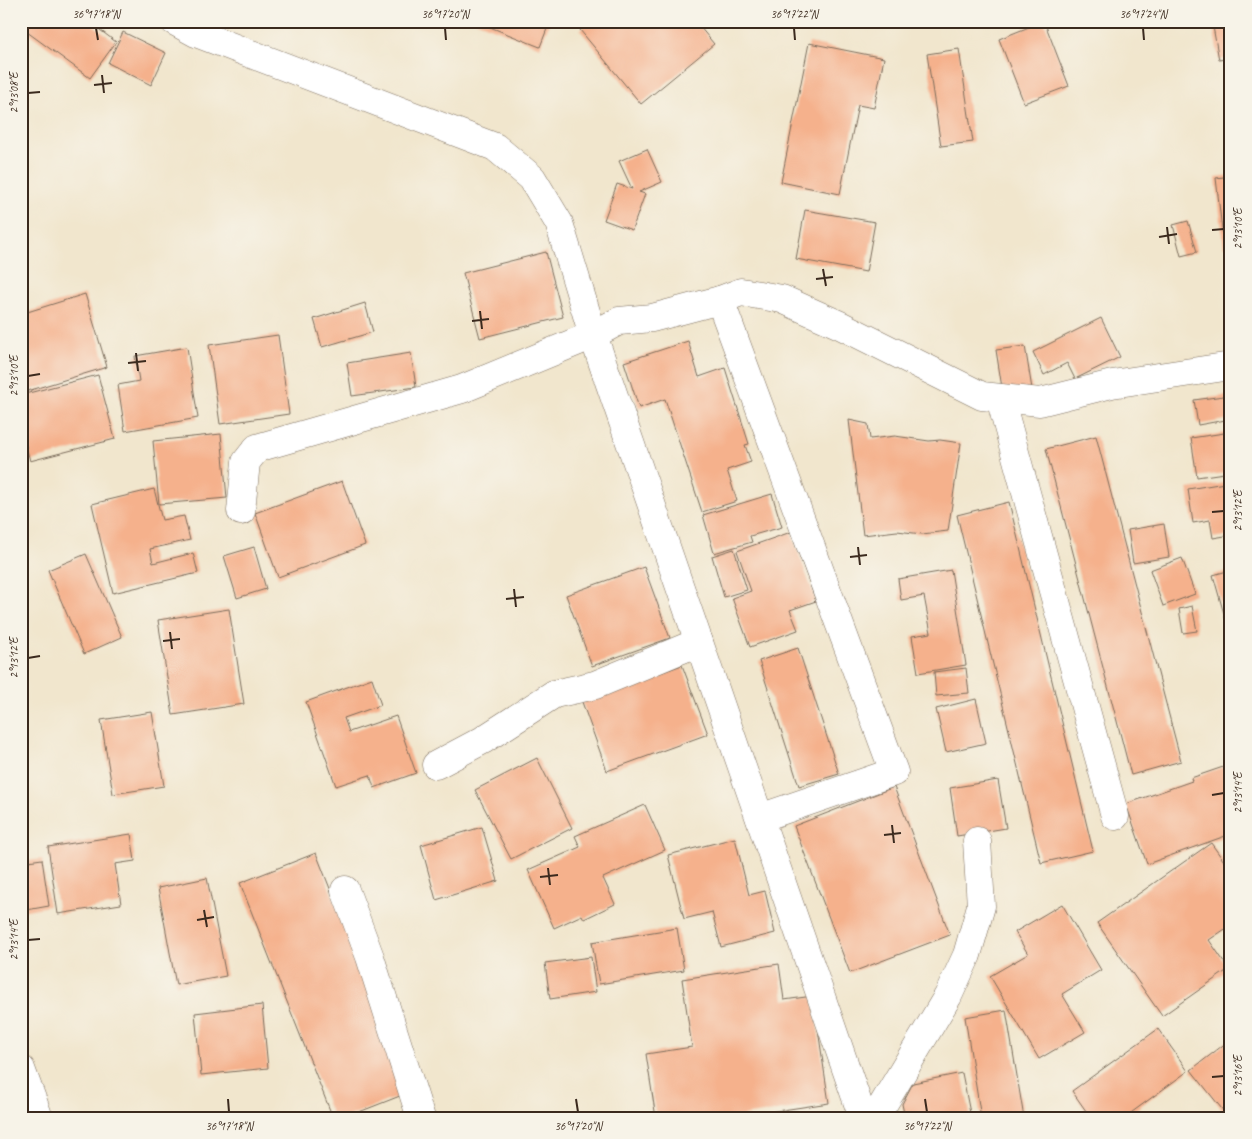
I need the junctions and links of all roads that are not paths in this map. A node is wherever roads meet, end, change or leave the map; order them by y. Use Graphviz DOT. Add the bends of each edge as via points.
graph roads {
  1 [pos="174,21"];
  2 [pos="720,300"];
  3 [pos="593,335"];
  4 [pos="1231,366"];
  5 [pos="1000,398"];
  6 [pos="241,511"];
  7 [pos="699,642"];
  8 [pos="436,765"];
  9 [pos="1115,816"];
  10 [pos="760,818"];
  11 [pos="977,841"];
  12 [pos="345,890"];
  13 [pos="21,1069"];
  14 [pos="39,1118"];
  15 [pos="421,1118"];
  16 [pos="863,1118"];
  17 [pos="876,1118"];
  1 -- 3 [label="street" via="196,33 495,146 532,178 559,223"];
  2 -- 3 [label="street" via="652,318 618,321"];
  2 -- 5 [label="street" via="740,292 782,299 982,396"];
  2 -- 10 [label="street" via="894,772"];
  3 -- 6 [label="street" via="462,389 257,448 246,462"];
  3 -- 7 [label="street"];
  4 -- 5 [label="street" via="1112,384 1040,402"];
  5 -- 9 [label="street"];
  7 -- 8 [label="street" via="595,685 554,694 483,740"];
  7 -- 10 [label="street"];
  10 -- 16 [label="street"];
  11 -- 17 [label="street" via="981,906 967,955 948,996"];
  12 -- 15 [label="street"];
  13 -- 14 [label="street"];
}
